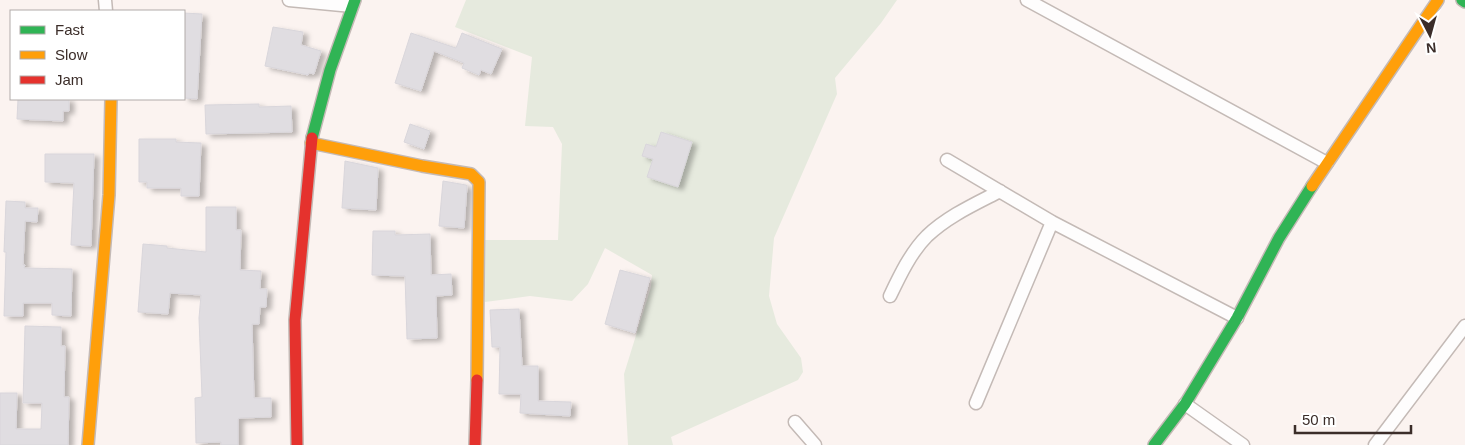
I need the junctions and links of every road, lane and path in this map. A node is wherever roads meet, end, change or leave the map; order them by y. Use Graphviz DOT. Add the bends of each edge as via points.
graph roads {
  1 [pos="289,0"];
  2 [pos="1027,0"];
  3 [pos="1438,0"];
  4 [pos="354,3"];
  5 [pos="110,100"];
  6 [pos="311,143"];
  7 [pos="947,160"];
  8 [pos="1327,163"];
  9 [pos="1000,191"];
  10 [pos="1052,222"];
  11 [pos="890,296"];
  12 [pos="1237,318"];
  13 [pos="1465,326"];
  14 [pos="976,402"];
  15 [pos="1185,404"];
  16 [pos="795,422"];
  17 [pos="88,445"];
  18 [pos="297,445"];
  19 [pos="475,445"];
  20 [pos="815,445"];
  21 [pos="1154,445"];
  22 [pos="1243,445"];
  23 [pos="1375,445"];
  1 -- 4 [label="street"];
  2 -- 8 [label="street"];
  3 -- 8 [label="street"];
  4 -- 6 [label="street" via="327,78"];
  5 -- 17 [label="street" via="109,195"];
  6 -- 18 [label="street" via="295,320"];
  6 -- 19 [label="street" via="471,174 479,182"];
  7 -- 9 [label="street"];
  8 -- 12 [label="street" via="1279,238"];
  9 -- 10 [label="street"];
  9 -- 11 [label="street" via="954,216 926,237 904,267"];
  10 -- 12 [label="street"];
  10 -- 14 [label="street"];
  12 -- 15 [label="street"];
  13 -- 23 [label="street"];
  15 -- 21 [label="street"];
  15 -- 22 [label="street"];
  16 -- 20 [label="street"];
}
